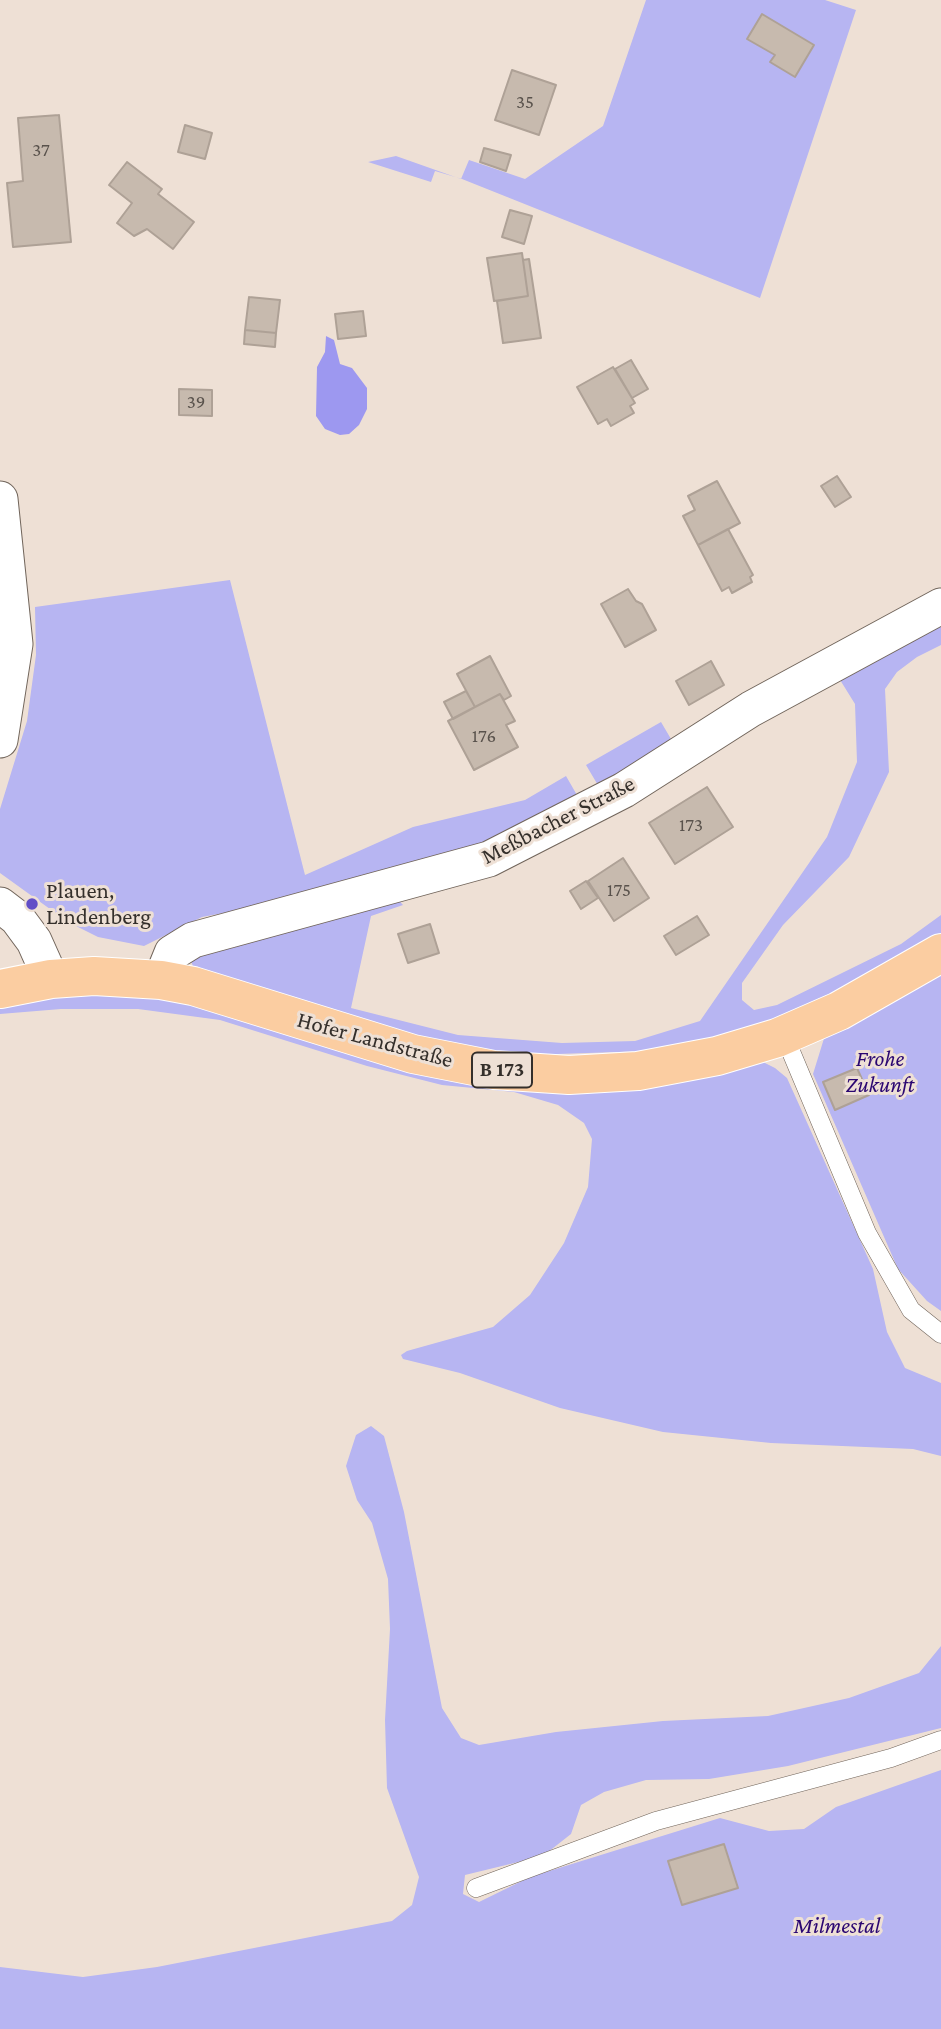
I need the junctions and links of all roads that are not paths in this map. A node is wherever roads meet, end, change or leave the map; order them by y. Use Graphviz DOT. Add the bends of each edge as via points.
graph roads {
  1 [pos="0,499"];
  2 [pos="941,606"];
  3 [pos="0,740"];
  4 [pos="0,905"];
  5 [pos="941,953"];
  6 [pos="51,979"];
  7 [pos="161,980"];
  8 [pos="0,989"];
  9 [pos="784,1035"];
  10 [pos="941,1334"];
  11 [pos="941,1740"];
  12 [pos="476,1888"];
  1 -- 3 [label="street" via="15,644"];
  2 -- 7 [label="street, Meßbacher Straße" via="751,709 624,790 489,859 193,940 172,953"];
  4 -- 6 [label="street" via="34,941"];
  5 -- 9 [label="main road, Hofer Landstraße / B 173" via="850,1005"];
  6 -- 7 [label="main road, Hofer Landstraße / B 173" via="129,976"];
  6 -- 8 [label="main road, Hofer Landstraße / B 173"];
  7 -- 9 [label="main road, Hofer Landstraße / B 173" via="413,1054 494,1070 569,1075 638,1071 716,1056"];
  9 -- 10 [label="lane" via="867,1233 911,1310"];
  11 -- 12 [label="lane" via="891,1758 656,1821"];
}
